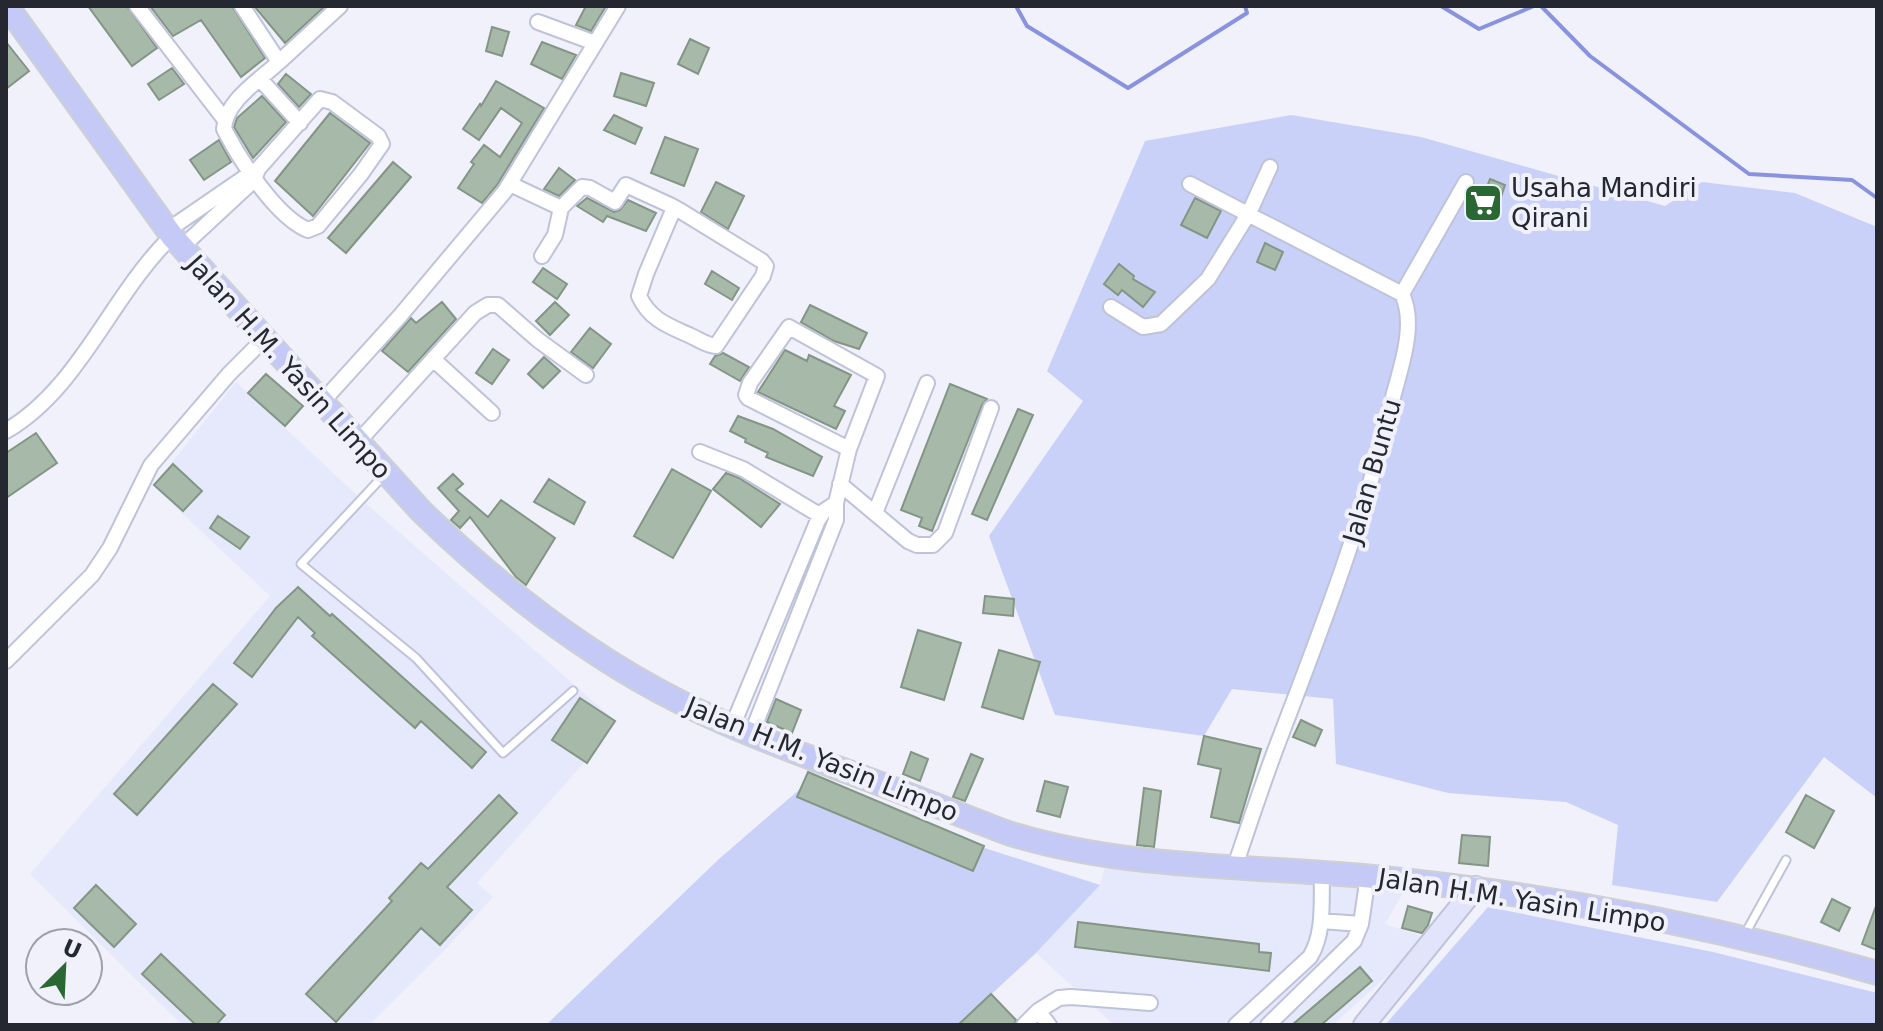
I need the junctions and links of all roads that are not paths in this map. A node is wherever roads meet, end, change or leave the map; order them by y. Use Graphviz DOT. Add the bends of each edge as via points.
graph roads {
  1 [pos="7,6"];
  2 [pos="137,6"];
  3 [pos="242,6"];
  4 [pos="340,6"];
  5 [pos="618,6"];
  6 [pos="538,22"];
  7 [pos="595,43"];
  8 [pos="279,62"];
  9 [pos="260,79"];
  10 [pos="225,120"];
  11 [pos="300,123"];
  12 [pos="1270,167"];
  13 [pos="254,174"];
  14 [pos="1466,182"];
  15 [pos="510,184"];
  16 [pos="1190,184"];
  17 [pos="561,208"];
  18 [pos="674,208"];
  19 [pos="1249,213"];
  20 [pos="174,238"];
  21 [pos="542,256"];
  22 [pos="1402,294"];
  23 [pos="1111,307"];
  24 [pos="264,339"];
  25 [pos="433,359"];
  26 [pos="586,375"];
  27 [pos="927,383"];
  28 [pos="323,401"];
  29 [pos="991,408"];
  30 [pos="492,413"];
  31 [pos="6,431"];
  32 [pos="358,442"];
  33 [pos="849,449"];
  34 [pos="700,452"];
  35 [pos="385,474"];
  36 [pos="840,484"];
  37 [pos="836,503"];
  38 [pos="875,513"];
  39 [pos="821,516"];
  40 [pos="8,655"];
  41 [pos="573,691"];
  42 [pos="741,731"];
  43 [pos="1786,860"];
  44 [pos="1234,869"];
  45 [pos="1322,873"];
  46 [pos="1368,876"];
  47 [pos="1476,887"];
  48 [pos="1321,921"];
  49 [pos="1361,924"];
  50 [pos="1743,936"];
  51 [pos="1877,973"];
  52 [pos="1150,1003"];
  53 [pos="1038,1011"];
  54 [pos="1024,1025"];
  55 [pos="1049,1025"];
  56 [pos="1236,1025"];
  57 [pos="1268,1025"];
  58 [pos="1364,1025"];
  1 -- 20 [label="main road, Jalan H.M. Yasin Limpo"];
  2 -- 10 [label="street"];
  3 -- 8 [label="street"];
  4 -- 8 [label="street"];
  5 -- 7 [label="street"];
  6 -- 7 [label="street"];
  7 -- 15 [label="street"];
  8 -- 9 [label="street"];
  9 -- 10 [label="street"];
  9 -- 11 [label="street"];
  10 -- 13 [label="street" via="224,129"];
  11 -- 13 [label="street"];
  11 -- 13 [label="street" via="324,99 382,144 311,230 295,223"];
  12 -- 19 [label="street"];
  13 -- 20 [label="street"];
  13 -- 20 [label="street"];
  14 -- 22 [label="street"];
  15 -- 17 [label="street"];
  15 -- 28 [label="street"];
  16 -- 19 [label="street"];
  17 -- 18 [label="street" via="582,187 615,202 626,185"];
  17 -- 21 [label="street" via="555,235"];
  18 -- 18 [label="street" via="639,296 660,322 716,346 766,266"];
  19 -- 22 [label="street"];
  19 -- 23 [label="street" via="1208,279 1161,324 1143,327"];
  20 -- 24 [label="main road, Jalan H.M. Yasin Limpo"];
  20 -- 31 [label="street" via="129,286 54,391"];
  22 -- 44 [label="street, Jalan Buntu" via="1407,329 1377,467"];
  24 -- 28 [label="main road, Jalan H.M. Yasin Limpo"];
  24 -- 40 [label="street" via="151,465 92,575"];
  25 -- 26 [label="street" via="475,313 492,304"];
  25 -- 30 [label="street"];
  25 -- 32 [label="street"];
  27 -- 38 [label="street"];
  28 -- 32 [label="main road, Jalan H.M. Yasin Limpo"];
  29 -- 38 [label="street" via="941,539 917,545"];
  32 -- 35 [label="main road, Jalan H.M. Yasin Limpo"];
  33 -- 33 [label="street" via="746,395 789,327 877,376"];
  33 -- 36 [label="street"];
  34 -- 39 [label="street" via="743,469"];
  35 -- 41 [label="lane" via="301,564 416,658 503,753"];
  35 -- 42 [label="main road, Jalan H.M. Yasin Limpo" via="460,549 552,623 644,684"];
  36 -- 37 [label="street"];
  36 -- 38 [label="street"];
  37 -- 39 [label="street"];
  37 -- 42 [label="street" via="836,520"];
  39 -- 42 [label="street"];
  42 -- 44 [label="main road, Jalan H.M. Yasin Limpo" via="1043,844"];
  43 -- 50 [label="lane"];
  44 -- 45 [label="main road, Jalan H.M. Yasin Limpo"];
  45 -- 46 [label="main road, Jalan H.M. Yasin Limpo"];
  45 -- 48 [label="street"];
  46 -- 47 [label="main road, Jalan H.M. Yasin Limpo"];
  46 -- 49 [label="street"];
  47 -- 50 [label="main road, Jalan H.M. Yasin Limpo"];
  47 -- 58 [label="street"];
  48 -- 49 [label="street"];
  48 -- 56 [label="street" via="1310,957"];
  49 -- 57 [label="street" via="1349,949"];
  50 -- 51 [label="main road, Jalan H.M. Yasin Limpo"];
  52 -- 53 [label="street" via="1071,997"];
  53 -- 54 [label="street"];
  53 -- 55 [label="street"];
}
